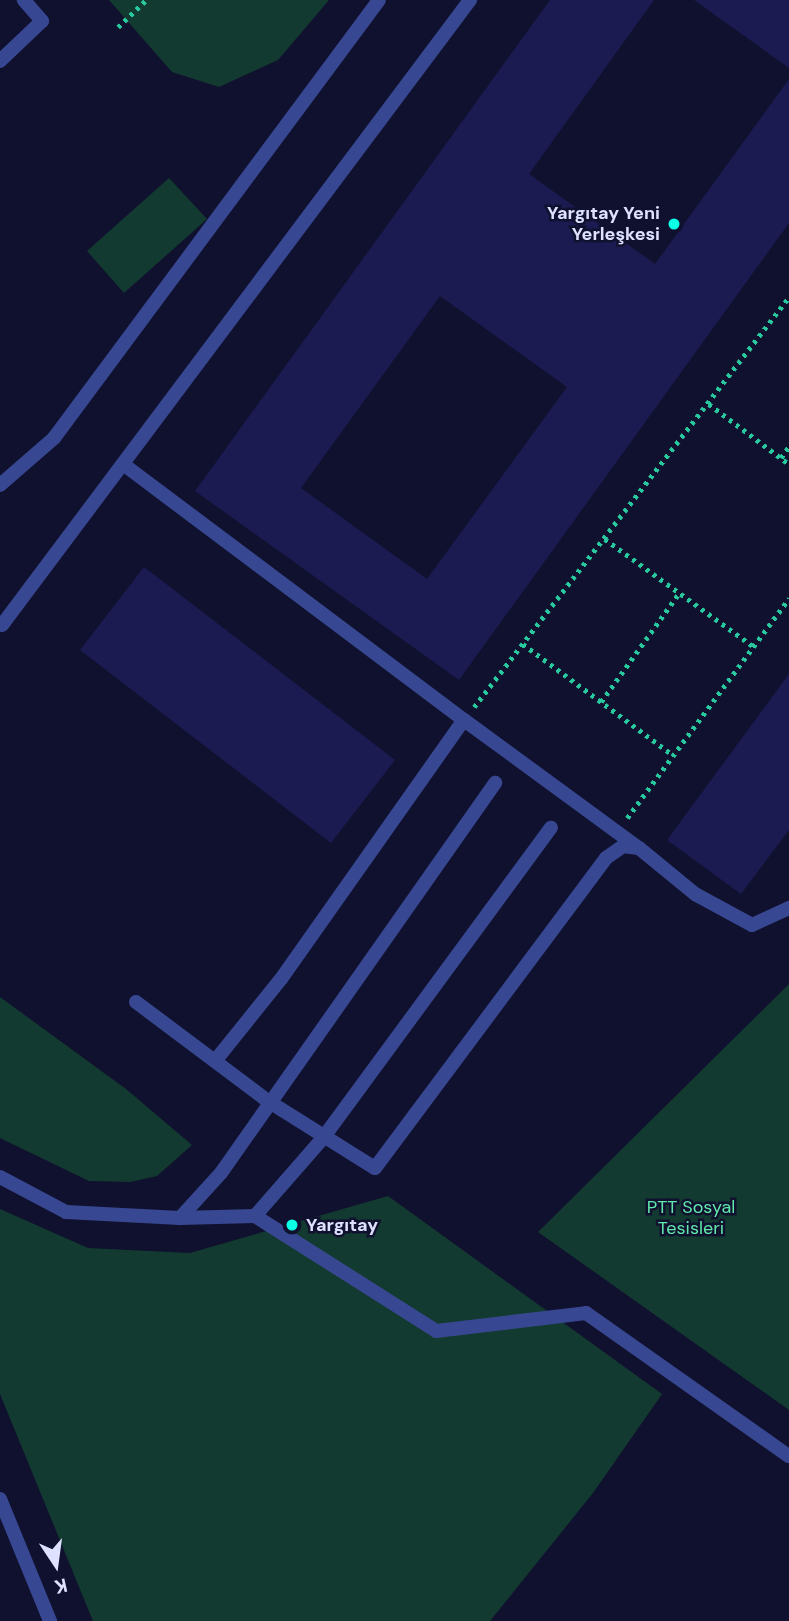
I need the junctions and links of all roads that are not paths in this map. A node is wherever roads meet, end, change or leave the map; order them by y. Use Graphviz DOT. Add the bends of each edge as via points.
graph roads {
  1 [pos="24,0"];
  2 [pos="379,0"];
  3 [pos="470,0"];
  4 [pos="0,61"];
  5 [pos="123,464"];
  6 [pos="0,485"];
  7 [pos="2,625"];
  8 [pos="464,720"];
  9 [pos="495,783"];
  10 [pos="551,828"];
  11 [pos="639,848"];
  12 [pos="789,908"];
  13 [pos="136,1002"];
  14 [pos="215,1061"];
  15 [pos="268,1101"];
  16 [pos="323,1138"];
  17 [pos="0,1177"];
  18 [pos="255,1216"];
  19 [pos="180,1218"];
  20 [pos="789,1456"];
  21 [pos="0,1499"];
  22 [pos="50,1621"];
  1 -- 4 [label="street" via="42,21"];
  2 -- 6 [label="street" via="54,438"];
  3 -- 5 [label="street"];
  5 -- 7 [label="street"];
  5 -- 8 [label="street"];
  8 -- 11 [label="street"];
  8 -- 14 [label="street" via="281,979"];
  9 -- 15 [label="street"];
  10 -- 16 [label="street"];
  11 -- 12 [label="street" via="695,894 752,925"];
  11 -- 16 [label="street" via="623,846 606,858 375,1168"];
  13 -- 14 [label="street"];
  14 -- 15 [label="street"];
  15 -- 16 [label="street"];
  15 -- 19 [label="street" via="221,1173"];
  16 -- 18 [label="street"];
  17 -- 19 [label="street" via="66,1212"];
  18 -- 19 [label="street"];
  18 -- 20 [label="street" via="436,1331 586,1312"];
  21 -- 22 [label="street"];
}
